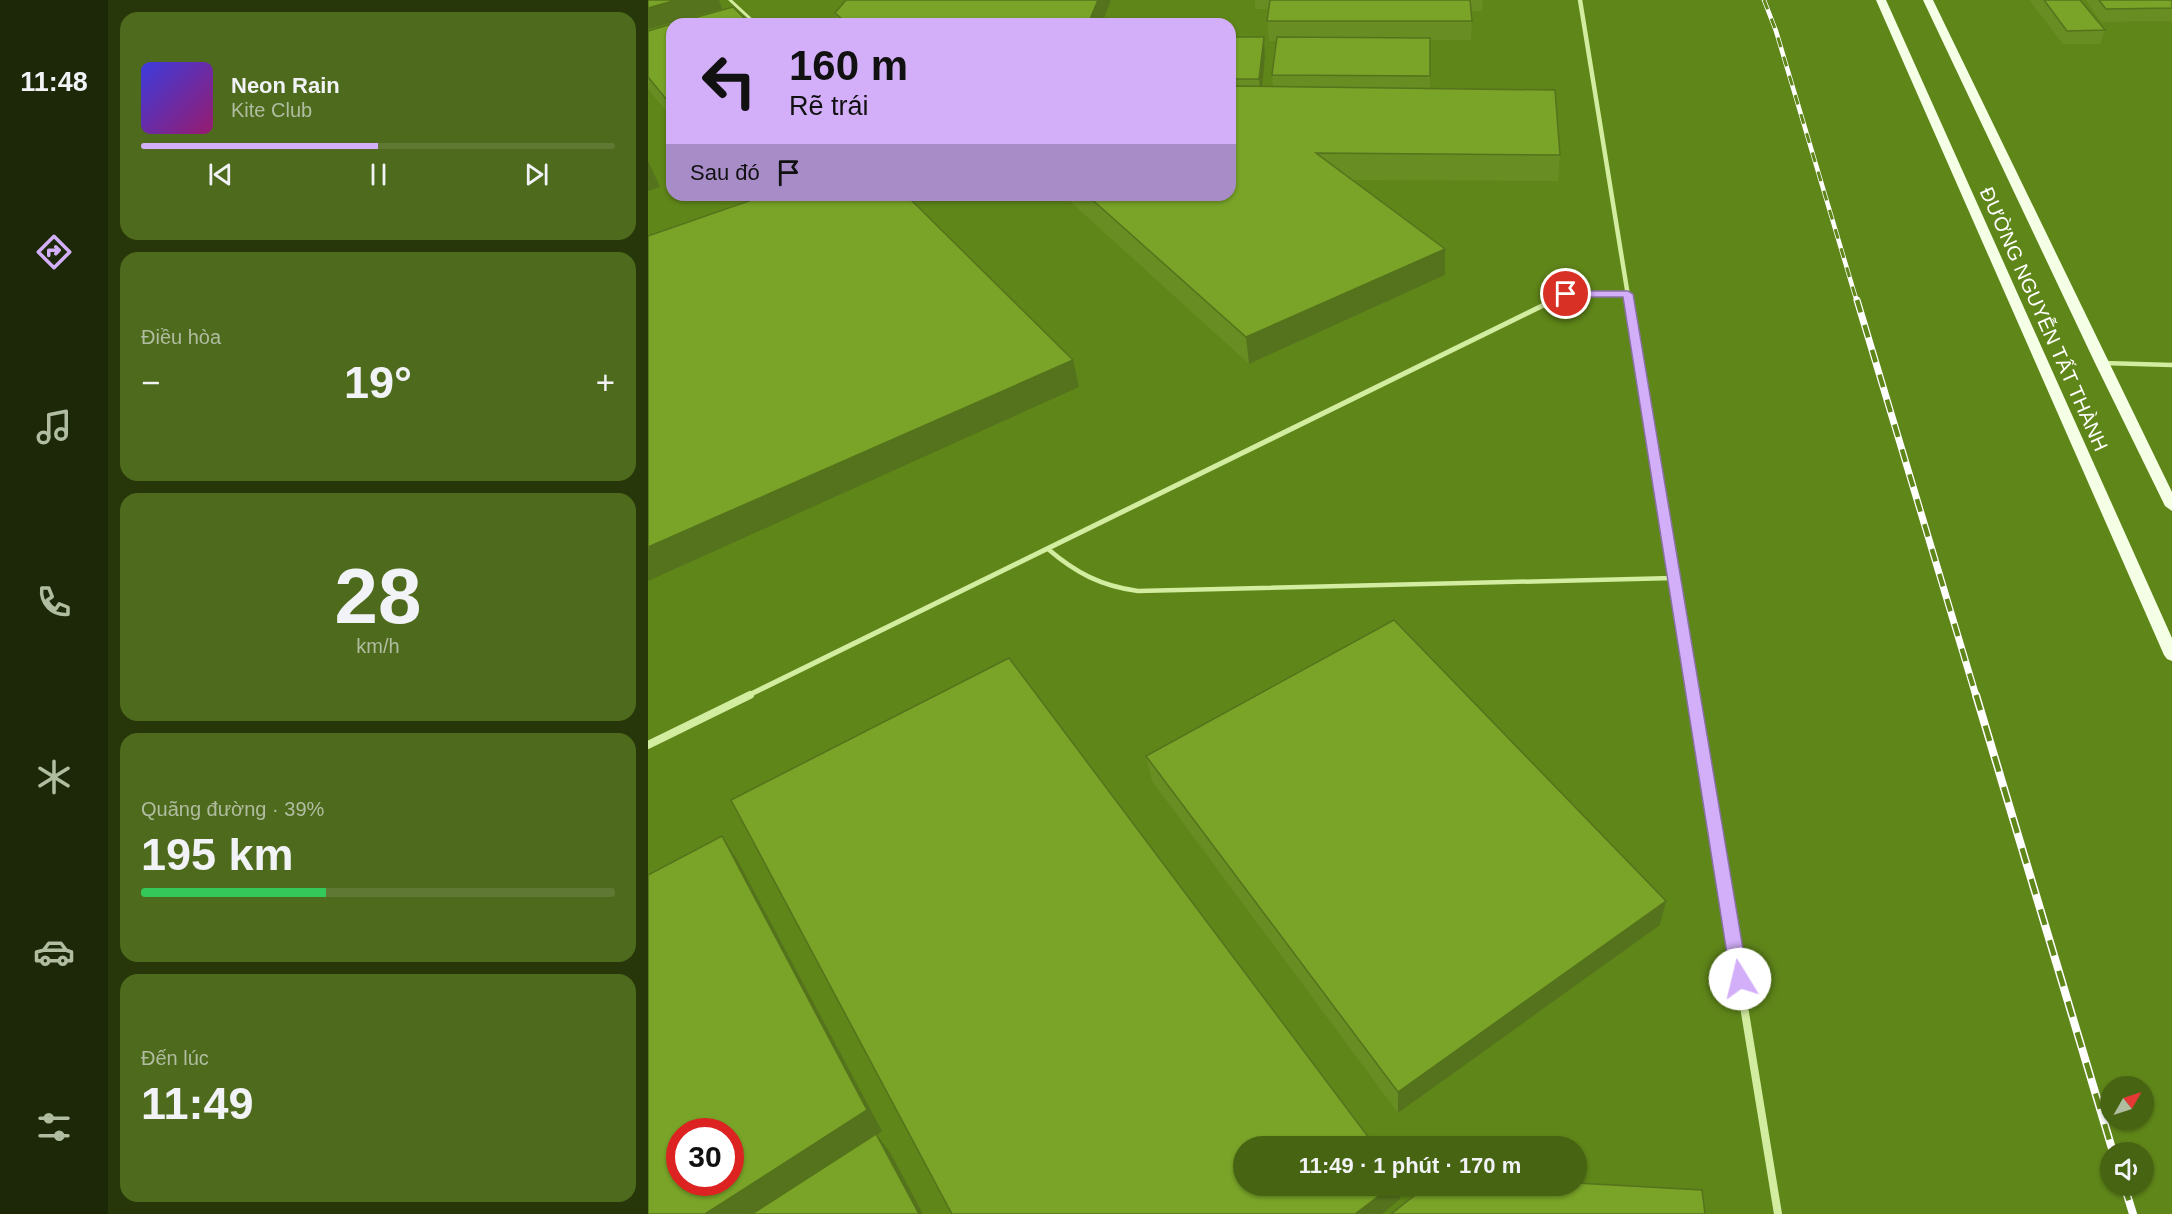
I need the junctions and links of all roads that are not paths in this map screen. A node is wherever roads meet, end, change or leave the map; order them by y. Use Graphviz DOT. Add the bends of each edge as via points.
graph roads {
  1 [pos="730,0"];
  2 [pos="1580,0"];
  3 [pos="1881,0"];
  4 [pos="1928,0"];
  5 [pos="750,18"];
  6 [pos="1628,294"];
  7 [pos="2101,363"];
  8 [pos="2172,364"];
  9 [pos="2172,506"];
  10 [pos="1048,549"];
  11 [pos="1674,578"];
  12 [pos="2172,655"];
  13 [pos="648,745"];
  14 [pos="1778,1214"];
  1 -- 5 [label="lane"];
  2 -- 6 [label="street"];
  3 -- 12 [label="main road, ĐƯỜNG NGUYỄN TẤT THÀNH"];
  4 -- 7 [label="main road, ĐƯỜNG NGUYỄN TẤT THÀNH"];
  6 -- 10 [label="street" via="1566,294"];
  6 -- 11 [label="street"];
  7 -- 8 [label="lane"];
  7 -- 9 [label="main road, ĐƯỜNG NGUYỄN TẤT THÀNH"];
  10 -- 11 [label="lane" via="1082,577 1138,591"];
  10 -- 13 [label="street"];
  11 -- 14 [label="street"];
}
